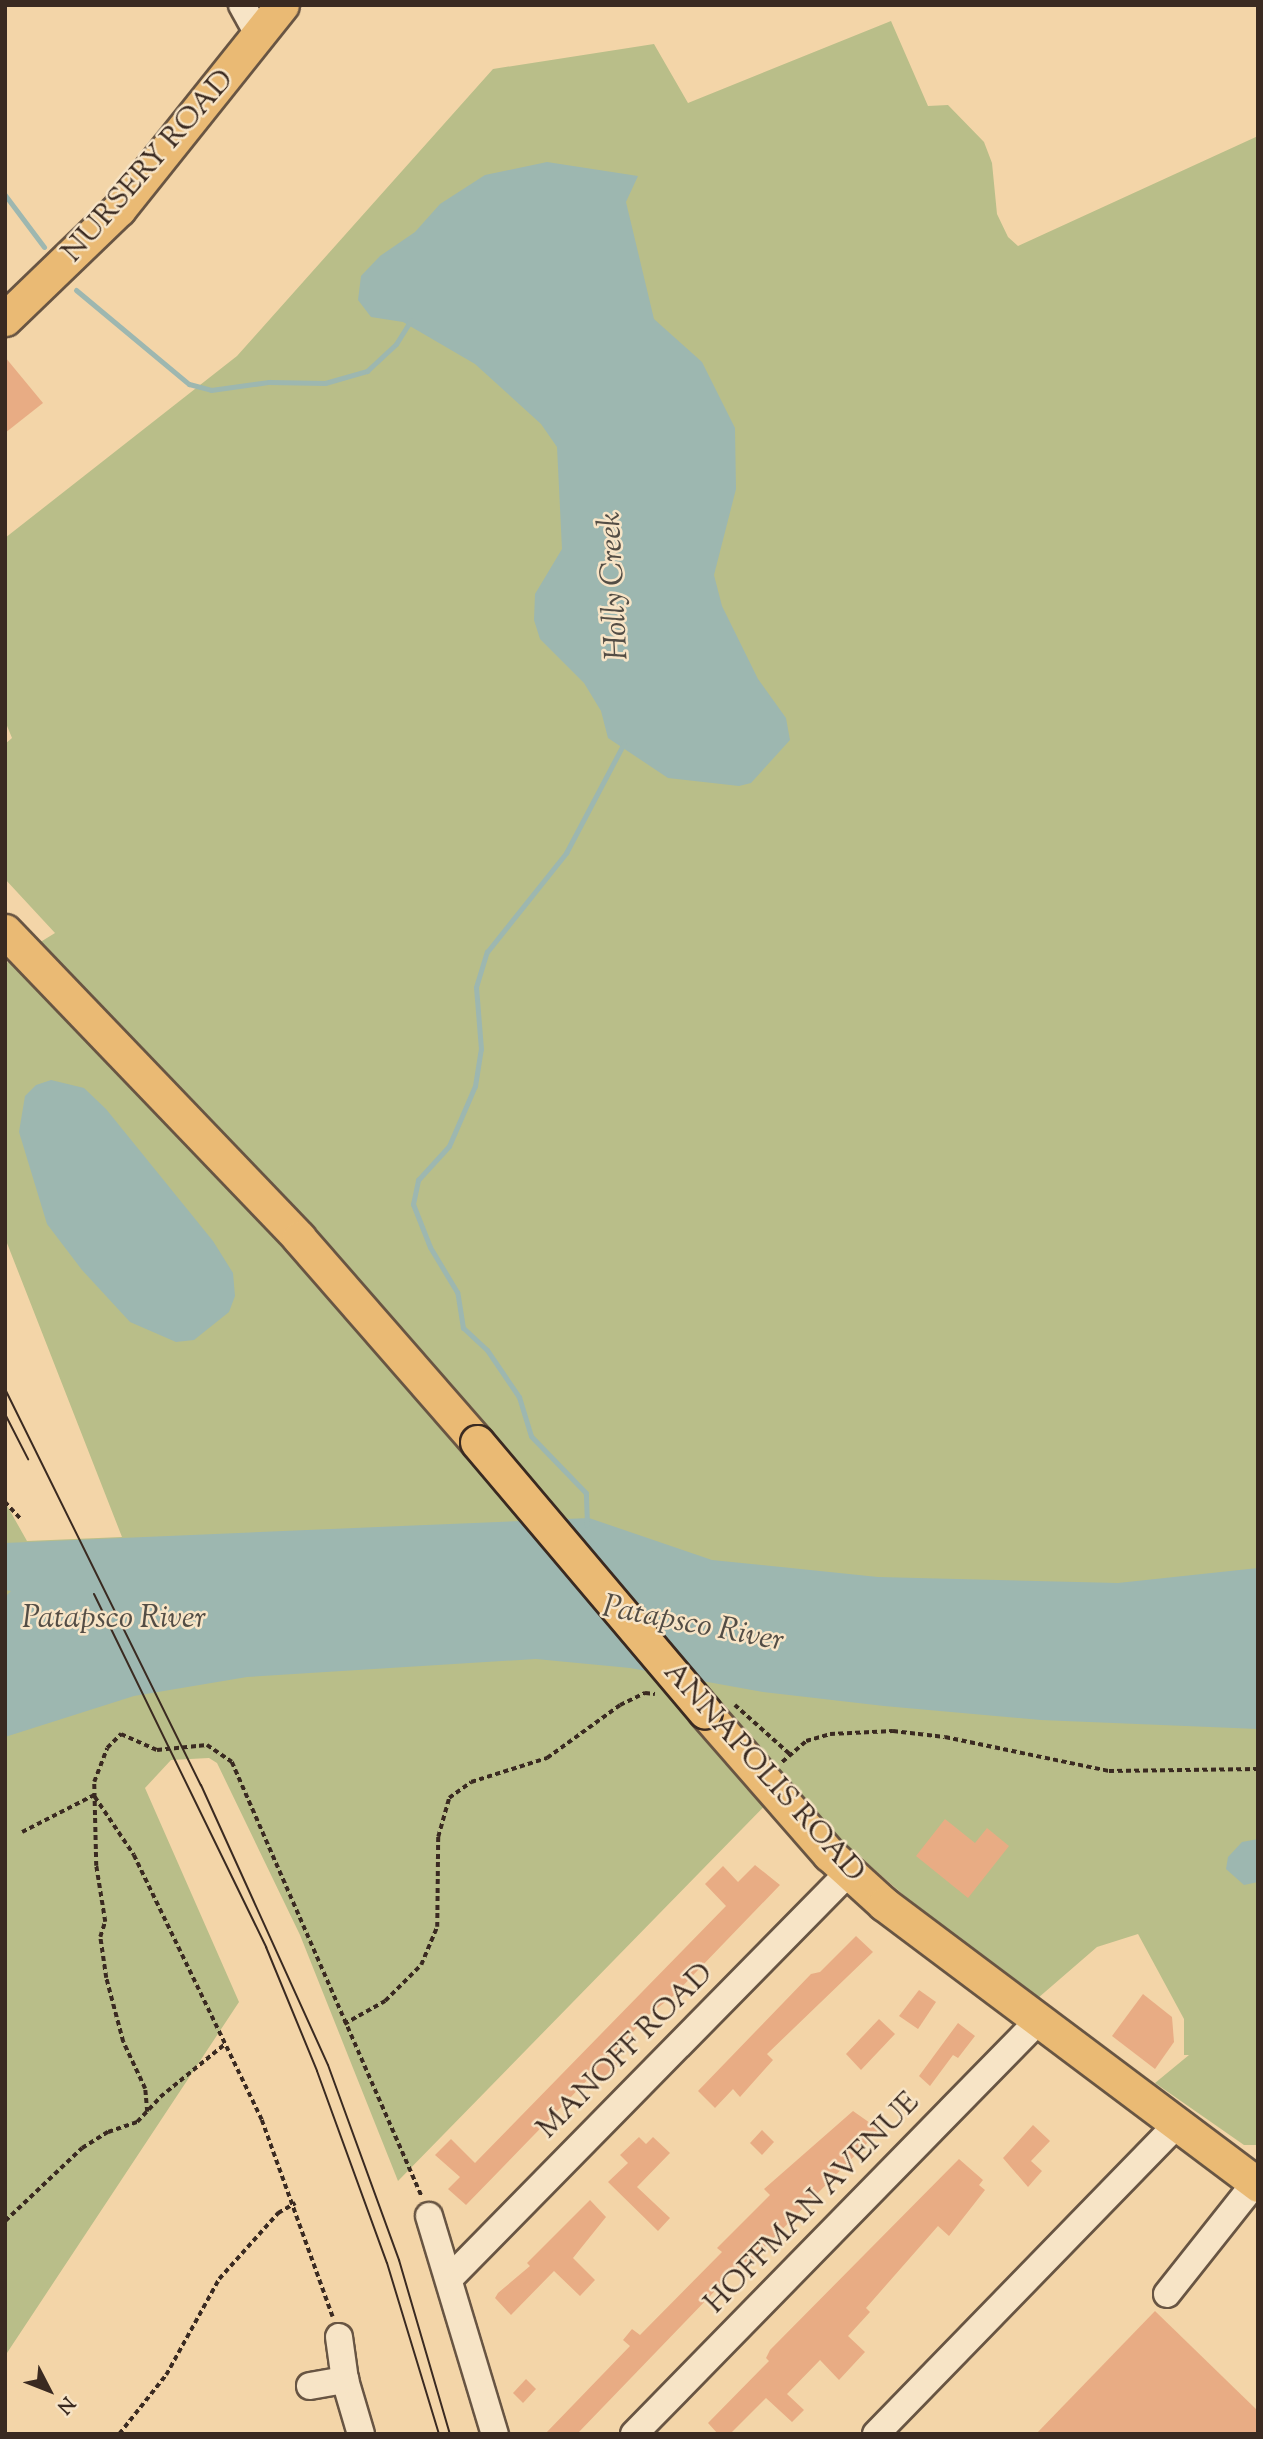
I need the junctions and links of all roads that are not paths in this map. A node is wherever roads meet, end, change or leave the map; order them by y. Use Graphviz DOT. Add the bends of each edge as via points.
graph roads {
  1 [pos="242,5"];
  2 [pos="282,5"];
  3 [pos="259,36"];
  4 [pos="5,319"];
  5 [pos="5,931"];
  6 [pos="848,1873"];
  7 [pos="1038,2021"];
  8 [pos="1177,2124"];
  9 [pos="1256,2184"];
  10 [pos="429,2216"];
  11 [pos="451,2277"];
  12 [pos="1167,2294"];
  13 [pos="339,2337"];
  14 [pos="345,2380"];
  15 [pos="310,2386"];
  16 [pos="361,2434"];
  17 [pos="495,2434"];
  18 [pos="634,2434"];
  19 [pos="876,2434"];
  1 -- 3 [label="street"];
  2 -- 3 [label="main road, NURSERY ROAD"];
  3 -- 4 [label="main road, NURSERY ROAD" via="103,226"];
  5 -- 6 [label="main road, ANNAPOLIS ROAD, bridge" via="299,1238 713,1707 764,1781"];
  6 -- 7 [label="main road, ANNAPOLIS ROAD"];
  6 -- 11 [label="street, MANOFF ROAD"];
  7 -- 8 [label="main road, ANNAPOLIS ROAD"];
  7 -- 18 [label="street, HOFFMAN AVENUE"];
  8 -- 9 [label="main road, ANNAPOLIS ROAD"];
  8 -- 19 [label="street"];
  9 -- 12 [label="street"];
  10 -- 11 [label="street"];
  11 -- 17 [label="street"];
  13 -- 14 [label="street"];
  14 -- 15 [label="street"];
  14 -- 16 [label="street"];
}
